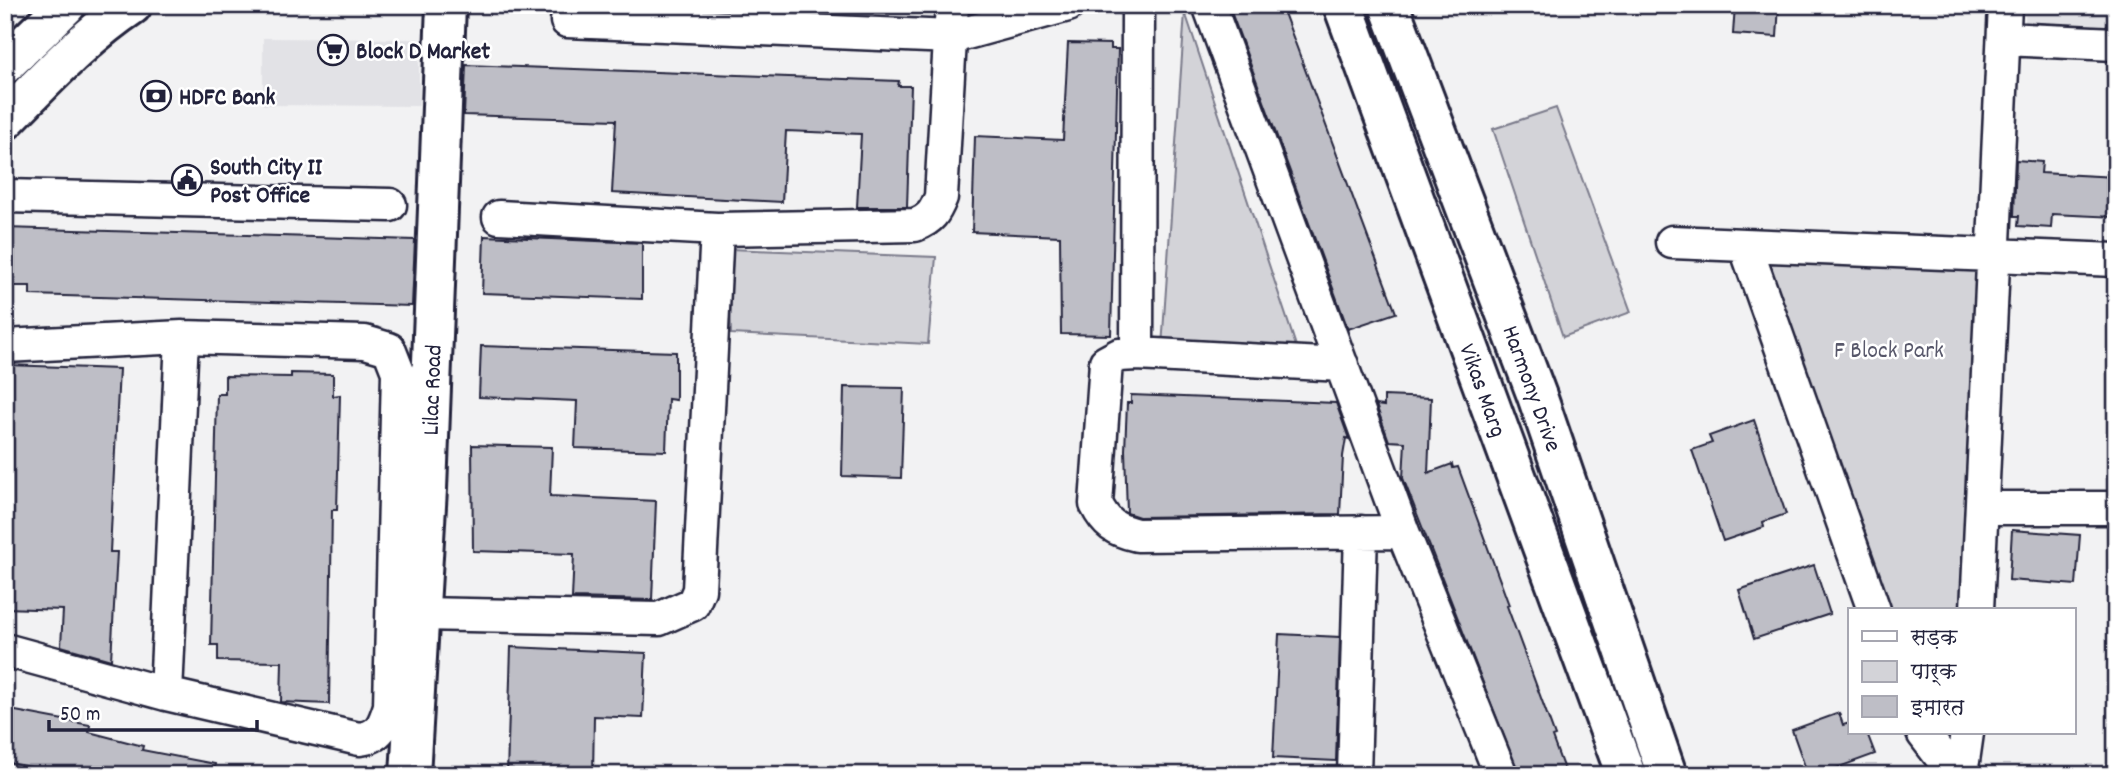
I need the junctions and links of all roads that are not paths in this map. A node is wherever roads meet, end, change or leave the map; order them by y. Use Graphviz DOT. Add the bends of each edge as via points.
graph roads {
  1 [pos="66,5"];
  2 [pos="132,5"];
  3 [pos="446,5"];
  4 [pos="953,5"];
  5 [pos="1068,5"];
  6 [pos="1138,5"];
  7 [pos="1209,5"];
  8 [pos="1343,5"];
  9 [pos="1390,5"];
  10 [pos="2005,5"];
  11 [pos="567,21"];
  12 [pos="952,37"];
  13 [pos="2004,39"];
  14 [pos="2116,44"];
  15 [pos="5,64"];
  16 [pos="5,120"];
  17 [pos="5,196"];
  18 [pos="390,205"];
  19 [pos="499,217"];
  20 [pos="717,229"];
  21 [pos="1672,242"];
  22 [pos="1745,245"];
  23 [pos="1995,256"];
  24 [pos="2116,260"];
  25 [pos="182,337"];
  26 [pos="5,346"];
  27 [pos="1138,354"];
  28 [pos="1342,365"];
  29 [pos="1983,508"];
  30 [pos="2116,508"];
  31 [pos="1361,531"];
  32 [pos="1403,532"];
  33 [pos="1873,608"];
  34 [pos="1977,608"];
  35 [pos="420,614"];
  36 [pos="5,650"];
  37 [pos="166,694"];
  38 [pos="1924,734"];
  39 [pos="1967,734"];
  40 [pos="410,775"];
  41 [pos="1354,775"];
  42 [pos="1501,775"];
  43 [pos="1626,775"];
  44 [pos="1667,775"];
  45 [pos="1955,775"];
  46 [pos="1961,775"];
  1 -- 15 [label="main road"];
  2 -- 16 [label="main road" via="69,56"];
  3 -- 35 [label="main road, Lilac Road"];
  4 -- 12 [label="street"];
  5 -- 12 [label="street"];
  6 -- 27 [label="street"];
  7 -- 28 [label="street"];
  8 -- 43 [label="main road, Vikas Marg"];
  9 -- 44 [label="main road, Harmony Drive" via="1537,396"];
  10 -- 13 [label="street"];
  11 -- 12 [label="street"];
  12 -- 20 [label="street" via="941,197 927,220 915,225"];
  13 -- 14 [label="street"];
  13 -- 23 [label="street"];
  17 -- 18 [label="street"];
  19 -- 20 [label="street"];
  20 -- 35 [label="street" via="699,590 693,604 659,619"];
  21 -- 22 [label="street"];
  22 -- 23 [label="street"];
  22 -- 33 [label="street"];
  23 -- 24 [label="street"];
  23 -- 29 [label="street"];
  25 -- 26 [label="street"];
  25 -- 37 [label="street"];
  25 -- 37 [label="street" via="365,342 389,349 396,362 390,706 379,732 359,739"];
  27 -- 28 [label="street"];
  27 -- 31 [label="street" via="1119,355 1106,362 1096,504 1115,530 1137,535"];
  28 -- 32 [label="street"];
  29 -- 30 [label="street"];
  29 -- 34 [label="street"];
  31 -- 32 [label="street"];
  31 -- 41 [label="street"];
  32 -- 42 [label="street"];
  35 -- 40 [label="main road, Lilac Road"];
  36 -- 37 [label="street"];
  38 -- 45 [label="street"];
  39 -- 46 [label="street"];
}
